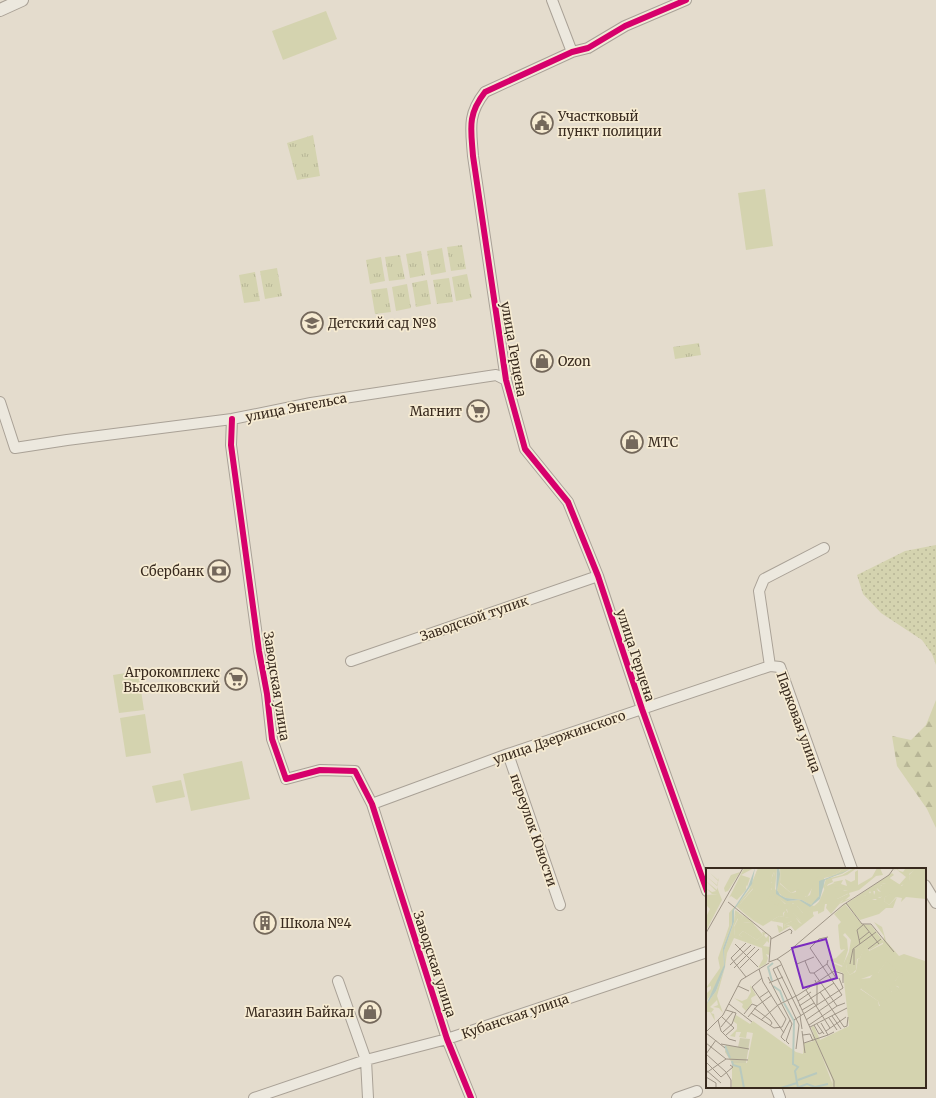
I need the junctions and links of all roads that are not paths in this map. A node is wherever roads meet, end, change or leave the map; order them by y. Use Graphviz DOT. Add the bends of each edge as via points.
graph roads {
  1 [pos="22,0"];
  2 [pos="552,0"];
  3 [pos="686,0"];
  4 [pos="0,10"];
  5 [pos="572,52"];
  6 [pos="506,380"];
  7 [pos="0,402"];
  8 [pos="232,419"];
  9 [pos="824,548"];
  10 [pos="598,576"];
  11 [pos="351,661"];
  12 [pos="770,666"];
  13 [pos="642,709"];
  14 [pos="508,754"];
  15 [pos="372,804"];
  16 [pos="852,868"];
  17 [pos="926,887"];
  18 [pos="706,888"];
  19 [pos="936,903"];
  20 [pos="560,905"];
  21 [pos="706,952"];
  22 [pos="338,981"];
  23 [pos="447,1039"];
  24 [pos="366,1060"];
  25 [pos="776,1088"];
  26 [pos="697,1092"];
  27 [pos="254,1098"];
  28 [pos="368,1098"];
  29 [pos="471,1098"];
  30 [pos="677,1098"];
  31 [pos="780,1098"];
  1 -- 4 [label="street"];
  2 -- 5 [label="street"];
  3 -- 5 [label="street, улица Герцена" via="625,26 588,48"];
  5 -- 6 [label="street, улица Герцена" via="485,92 478,101 470,122"];
  6 -- 8 [label="street, улица Энгельса" via="496,376 436,384 311,403"];
  6 -- 10 [label="street, улица Герцена" via="525,449 568,502"];
  7 -- 8 [label="street, улица Энгельса" via="15,448"];
  8 -- 15 [label="street, Заводская улица" via="231,445 272,739 286,779 320,770 355,771"];
  9 -- 12 [label="street, Парковая улица" via="764,579 759,591"];
  10 -- 11 [label="street, Заводской тупик"];
  10 -- 13 [label="street, улица Герцена"];
  12 -- 13 [label="street, улица Дзержинского"];
  12 -- 16 [label="street, Парковая улица" via="780,667"];
  13 -- 14 [label="street, улица Дзержинского"];
  13 -- 18 [label="street, улица Герцена"];
  14 -- 15 [label="street, улица Дзержинского"];
  14 -- 20 [label="street, переулок Юности"];
  15 -- 23 [label="street, Заводская улица"];
  17 -- 19 [label="street"];
  21 -- 23 [label="street, Кубанская улица"];
  22 -- 24 [label="street"];
  23 -- 24 [label="street, Кубанская улица"];
  23 -- 29 [label="street, Заводская улица"];
  24 -- 27 [label="street, Кубанская улица"];
  24 -- 28 [label="street"];
  25 -- 31 [label="street"];
  26 -- 30 [label="street"];
}
